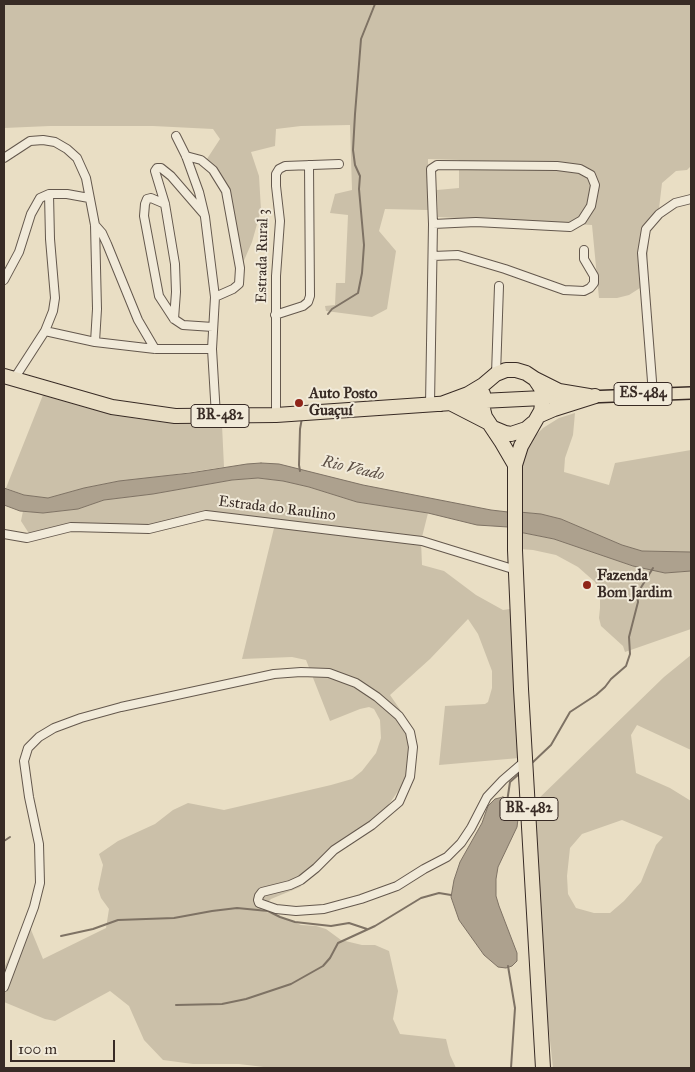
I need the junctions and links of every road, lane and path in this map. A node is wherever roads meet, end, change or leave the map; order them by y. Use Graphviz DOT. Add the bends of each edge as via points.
graph roads {
  1 [pos="176,136"];
  2 [pos="186,156"];
  3 [pos="4,158"];
  4 [pos="339,164"];
  5 [pos="309,165"];
  6 [pos="48,194"];
  7 [pos="89,198"];
  8 [pos="691,199"];
  9 [pos="165,204"];
  10 [pos="205,217"];
  11 [pos="433,224"];
  12 [pos="94,225"];
  13 [pos="584,250"];
  14 [pos="433,256"];
  15 [pos="4,280"];
  16 [pos="499,286"];
  17 [pos="215,297"];
  18 [pos="275,315"];
  19 [pos="174,319"];
  20 [pos="213,328"];
  21 [pos="45,331"];
  22 [pos="95,342"];
  23 [pos="155,348"];
  24 [pos="212,350"];
  25 [pos="495,375"];
  26 [pos="9,377"];
  27 [pos="535,379"];
  28 [pos="691,393"];
  29 [pos="653,394"];
  30 [pos="592,396"];
  31 [pos="543,398"];
  32 [pos="481,401"];
  33 [pos="441,404"];
  34 [pos="276,415"];
  35 [pos="216,416"];
  36 [pos="536,419"];
  37 [pos="491,426"];
  38 [pos="515,465"];
  39 [pos="4,534"];
  40 [pos="516,570"];
  41 [pos="526,760"];
  42 [pos="4,987"];
  43 [pos="543,1068"];
  1 -- 2 [label="street"];
  2 -- 10 [label="street"];
  2 -- 17 [label="street" via="201,160 213,170 226,191 240,268 239,284"];
  3 -- 7 [label="street" via="30,141 55,142 77,158 86,178"];
  4 -- 5 [label="street, Estrada Rural 3"];
  5 -- 18 [label="street, Estrada Rural 3" via="310,296 303,306"];
  5 -- 18 [label="street, Estrada Rural 3" via="285,166 276,174 280,221"];
  6 -- 7 [label="street"];
  6 -- 15 [label="street" via="35,205"];
  6 -- 21 [label="street" via="55,298"];
  7 -- 12 [label="street"];
  8 -- 29 [label="street" via="676,203 659,214 646,229 642,253"];
  9 -- 10 [label="street" via="156,168 172,176"];
  9 -- 19 [label="street" via="175,264"];
  9 -- 19 [label="street" via="147,199 144,216 159,296"];
  10 -- 17 [label="street"];
  11 -- 11 [label="street" via="430,175 431,169 437,165 557,166 580,169 591,175 594,184 591,206 582,220 570,227 476,222"];
  11 -- 14 [label="street"];
  12 -- 22 [label="street"];
  12 -- 23 [label="street" via="108,244 138,320"];
  13 -- 14 [label="street" via="584,259 594,276 594,283 584,291 564,290 458,255"];
  14 -- 33 [label="street"];
  16 -- 25 [label="street"];
  17 -- 20 [label="street"];
  18 -- 34 [label="street, Estrada Rural 3"];
  19 -- 20 [label="street" via="183,325"];
  20 -- 24 [label="street"];
  21 -- 22 [label="street"];
  21 -- 26 [label="street"];
  22 -- 23 [label="street"];
  23 -- 24 [label="street"];
  24 -- 35 [label="street"];
  25 -- 27 [label="highway" via="516,370"];
  25 -- 32 [label="highway" via="486,386"];
  25 -- 33 [label="highway, BR-482" via="468,394"];
  26 -- 35 [label="highway, BR-482" via="112,407 175,416"];
  27 -- 30 [label="highway" via="559,391"];
  27 -- 31 [label="highway"];
  28 -- 29 [label="main road, ES-484"];
  29 -- 30 [label="main road, ES-484"];
  30 -- 31 [label="main road, ES-484"];
  30 -- 36 [label="highway"];
  31 -- 32 [label="highway, ES-484"];
  31 -- 36 [label="highway, BR-482" via="543,406"];
  32 -- 33 [label="highway, ES-484"];
  32 -- 37 [label="highway, BR-482"];
  33 -- 34 [label="highway, BR-482"];
  33 -- 37 [label="highway"];
  34 -- 35 [label="highway, BR-482"];
  36 -- 37 [label="highway" via="526,430 517,433 505,433"];
  36 -- 38 [label="highway, BR-482"];
  37 -- 38 [label="highway, BR-482"];
  38 -- 40 [label="highway, BR-482"];
  39 -- 40 [label="street, Estrada do Raulino" via="27,538 71,527 149,529 206,515 422,541"];
  40 -- 41 [label="highway, BR-482"];
  41 -- 42 [label="street" via="487,797 466,835 447,857 396,886 361,899 324,909 296,911 259,903 259,896 262,892 301,880 334,850 372,825 399,802 410,777 414,747 410,732 399,716 377,697 356,683 329,673 274,674 121,707 54,728 28,748 24,761 39,844 40,883"];
  41 -- 43 [label="highway, BR-482"];
}
